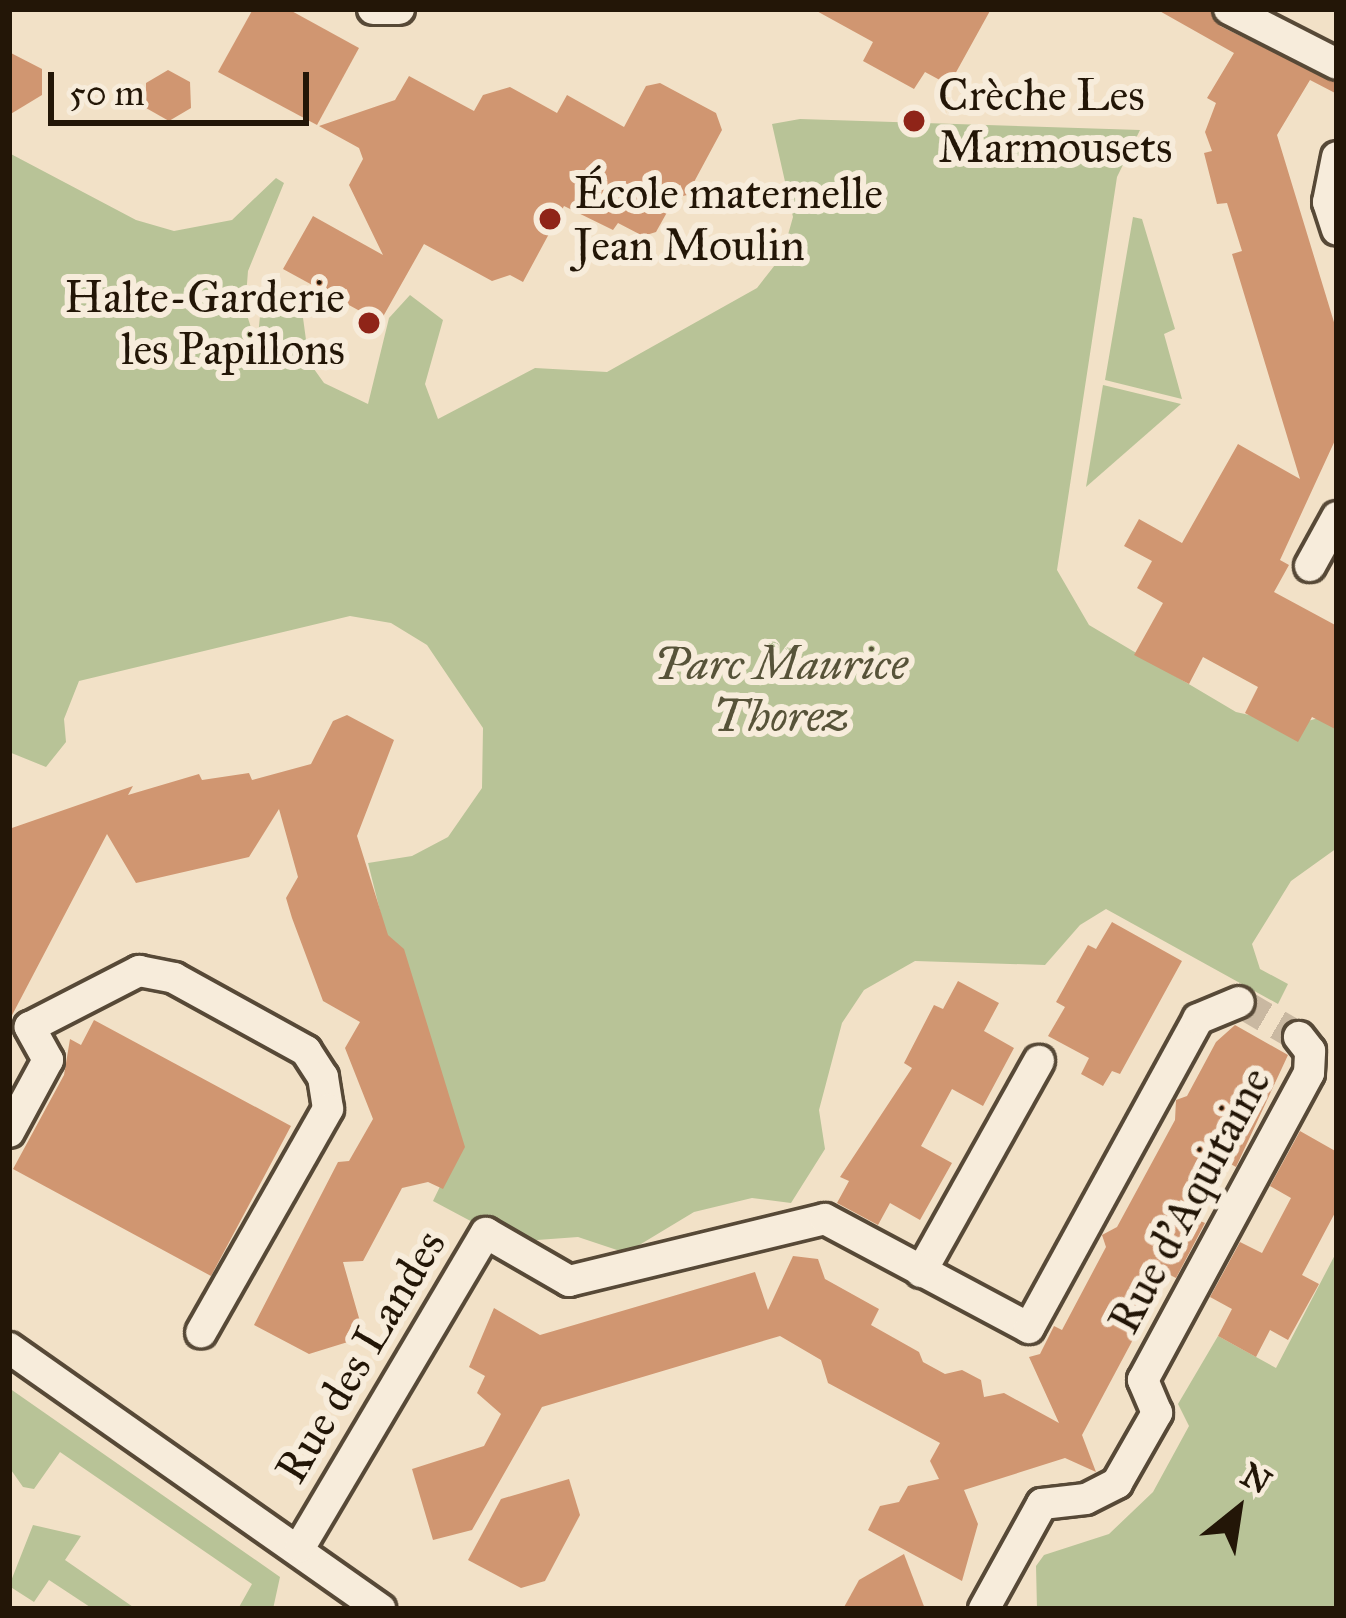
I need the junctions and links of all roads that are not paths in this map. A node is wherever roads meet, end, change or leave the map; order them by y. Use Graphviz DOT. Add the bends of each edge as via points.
graph roads {
  1 [pos="374,9"];
  2 [pos="399,9"];
  3 [pos="1229,9"];
  4 [pos="1337,64"];
  5 [pos="1337,157"];
  6 [pos="1337,230"];
  7 [pos="1337,517"];
  8 [pos="1310,566"];
  9 [pos="1239,1002"];
  10 [pos="20,1021"];
  11 [pos="1299,1036"];
  12 [pos="1039,1061"];
  13 [pos="9,1132"];
  14 [pos="921,1272"];
  15 [pos="569,1281"];
  16 [pos="201,1333"];
  17 [pos="9,1348"];
  18 [pos="301,1547"];
  19 [pos="380,1609"];
  20 [pos="984,1609"];
  1 -- 2 [label="street"];
  3 -- 4 [label="street"];
  5 -- 6 [label="street" via="1328,202"];
  7 -- 8 [label="street"];
  9 -- 14 [label="street, Rue d'Aquitaine" via="1198,1019 1028,1328"];
  10 -- 13 [label="street" via="48,1060"];
  10 -- 16 [label="street" via="139,971 174,978 306,1052 323,1077 328,1109"];
  11 -- 20 [label="street, Rue d'Aquitaine" via="1310,1051 1310,1073 1143,1380 1157,1413 1117,1484 1042,1504"];
  12 -- 14 [label="street"];
  14 -- 15 [label="street, Rue d'Aquitaine" via="825,1219"];
  15 -- 18 [label="street, Rue des Landes" via="485,1233"];
  17 -- 18 [label="street"];
  18 -- 19 [label="street"];
}
